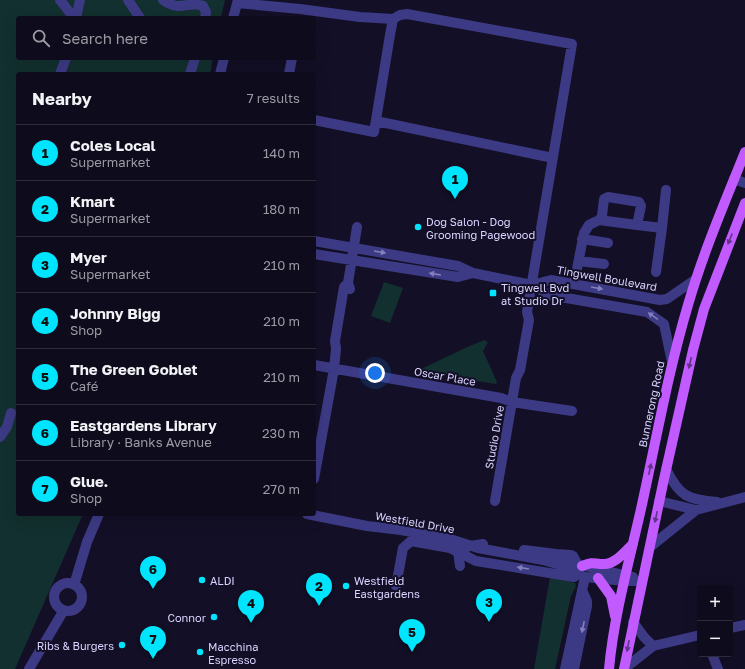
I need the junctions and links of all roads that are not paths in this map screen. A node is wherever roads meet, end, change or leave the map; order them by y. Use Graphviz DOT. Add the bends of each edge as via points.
graph roads {
  1 [pos="60,0"];
  2 [pos="80,0"];
  3 [pos="128,0"];
  4 [pos="163,0"];
  5 [pos="237,2"];
  6 [pos="300,13"];
  7 [pos="73,16"];
  8 [pos="75,16"];
  9 [pos="139,16"];
  10 [pos="205,16"];
  11 [pos="234,16"];
  12 [pos="393,19"];
  13 [pos="65,60"];
  14 [pos="194,60"];
  15 [pos="224,60"];
  16 [pos="292,60"];
  17 [pos="61,72"];
  18 [pos="191,72"];
  19 [pos="220,72"];
  20 [pos="289,72"];
  21 [pos="316,120"];
  22 [pos="376,121"];
  23 [pos="745,152"];
  24 [pos="553,158"];
  25 [pos="734,179"];
  26 [pos="745,183"];
  27 [pos="666,190"];
  28 [pos="745,203"];
  29 [pos="599,220"];
  30 [pos="638,225"];
  31 [pos="358,227"];
  32 [pos="662,228"];
  33 [pos="582,239"];
  34 [pos="316,241"];
  35 [pos="608,243"];
  36 [pos="353,248"];
  37 [pos="316,254"];
  38 [pos="352,260"];
  39 [pos="579,260"];
  40 [pos="604,264"];
  41 [pos="656,272"];
  42 [pos="473,273"];
  43 [pos="696,279"];
  44 [pos="574,284"];
  45 [pos="532,285"];
  46 [pos="672,362"];
  47 [pos="316,365"];
  48 [pos="334,369"];
  49 [pos="512,402"];
  50 [pos="572,411"];
  51 [pos="11,413"];
  52 [pos="0,437"];
  53 [pos="316,468"];
  54 [pos="666,469"];
  55 [pos="745,498"];
  56 [pos="495,500"];
  57 [pos="659,500"];
  58 [pos="729,502"];
  59 [pos="696,510"];
  60 [pos="98,516"];
  61 [pos="316,516"];
  62 [pos="633,544"];
  63 [pos="650,547"];
  64 [pos="454,550"];
  65 [pos="476,561"];
  66 [pos="581,570"];
  67 [pos="598,578"];
  68 [pos="625,578"];
  69 [pos="642,581"];
  70 [pos="74,585"];
  71 [pos="396,586"];
  72 [pos="582,590"];
  73 [pos="64,610"];
  74 [pos="616,620"];
  75 [pos="633,622"];
  76 [pos="745,625"];
  77 [pos="733,627"];
  78 [pos="697,636"];
  79 [pos="653,646"];
  80 [pos="713,657"];
  81 [pos="29,669"];
  82 [pos="565,669"];
  83 [pos="574,669"];
  84 [pos="609,669"];
  85 [pos="624,669"];
  86 [pos="718,669"];
  1 -- 7 [label="street"];
  2 -- 8 [label="street"];
  3 -- 9 [label="street"];
  4 -- 10 [label="street" via="175,6 203,6"];
  5 -- 6 [label="street"];
  5 -- 11 [label="street"];
  6 -- 12 [label="street"];
  12 -- 22 [label="street"];
  12 -- 24 [label="street, Studio Drive" via="407,14 572,44"];
  13 -- 17 [label="street"];
  14 -- 18 [label="street"];
  15 -- 19 [label="street"];
  16 -- 20 [label="street"];
  21 -- 22 [label="street" via="374,132"];
  22 -- 24 [label="street"];
  23 -- 25 [label="main road, Bunnerong Road"];
  24 -- 45 [label="street, Studio Drive"];
  25 -- 26 [label="street"];
  25 -- 43 [label="main road, Bunnerong Road"];
  27 -- 32 [label="street"];
  28 -- 54 [label="main road, one-way" via="704,309"];
  29 -- 30 [label="street"];
  29 -- 30 [label="street" via="604,199 613,198 640,204"];
  29 -- 33 [label="street" via="589,225"];
  30 -- 32 [label="street"];
  31 -- 36 [label="street"];
  32 -- 41 [label="street"];
  33 -- 35 [label="street"];
  33 -- 39 [label="street"];
  34 -- 36 [label="street, Tingwell Boulevard"];
  36 -- 38 [label="street"];
  36 -- 42 [label="street, Tingwell Boulevard, one-way" via="458,266"];
  37 -- 38 [label="street, Tingwell Boulevard"];
  42 -- 38 [label="street, Tingwell Boulevard, one-way" via="458,277"];
  38 -- 48 [label="street" via="348,283 344,287 335,341"];
  39 -- 40 [label="street"];
  39 -- 44 [label="street"];
  42 -- 45 [label="street, Tingwell Boulevard"];
  44 -- 43 [label="street, Tingwell Boulevard, one-way" via="667,300"];
  43 -- 46 [label="main road, Bunnerong Road"];
  44 -- 45 [label="street, Tingwell Boulevard" via="551,280"];
  46 -- 45 [label="street, Tingwell Boulevard, one-way" via="664,324 647,312 549,295"];
  45 -- 49 [label="street, Studio Drive" via="527,312 522,319"];
  62 -- 46 [label="main road, Bunnerong Road, one-way"];
  47 -- 48 [label="street, Oscar Place"];
  48 -- 49 [label="street, Oscar Place"];
  48 -- 53 [label="street"];
  49 -- 50 [label="street, Oscar Place"];
  49 -- 56 [label="street, Studio Drive"];
  51 -- 52 [label="street"];
  54 -- 57 [label="main road"];
  54 -- 58 [label="street" via="671,481 687,497"];
  55 -- 58 [label="street"];
  57 -- 59 [label="street"];
  57 -- 63 [label="main road, one-way"];
  58 -- 59 [label="street"];
  59 -- 63 [label="street"];
  60 -- 70 [label="street"];
  61 -- 66 [label="street, Westfield Drive" via="450,539 478,548 543,560 559,560"];
  62 -- 66 [label="main road" via="610,563 594,562"];
  62 -- 68 [label="main road, Bunnerong Road"];
  63 -- 69 [label="main road"];
  64 -- 65 [label="street"];
  64 -- 65 [label="street, bridge" via="460,568"];
  64 -- 66 [label="street, bridge" via="484,544 571,555"];
  64 -- 71 [label="street" via="411,541 403,548"];
  66 -- 65 [label="street, one-way" via="574,577"];
  66 -- 67 [label="street, Westfield Drive"];
  66 -- 68 [label="street, Westfield Drive"];
  66 -- 72 [label="street"];
  67 -- 68 [label="street, Westfield Drive"];
  67 -- 74 [label="main road" via="612,596"];
  68 -- 69 [label="street, Westfield Drive"];
  68 -- 74 [label="main road, Bunnerong Road"];
  69 -- 75 [label="main road"];
  70 -- 73 [label="street" via="80,590 80,606 70,611"];
  70 -- 73 [label="street" via="62,585 56,591 56,602"];
  72 -- 82 [label="street"];
  72 -- 83 [label="street, one-way" via="587,606"];
  73 -- 81 [label="street"];
  74 -- 84 [label="main road, Bunnerong Road"];
  75 -- 79 [label="street"];
  75 -- 85 [label="main road, one-way"];
  76 -- 77 [label="street"];
  78 -- 79 [label="street"];
  79 -- 85 [label="street"];
  80 -- 86 [label="street"];
}
